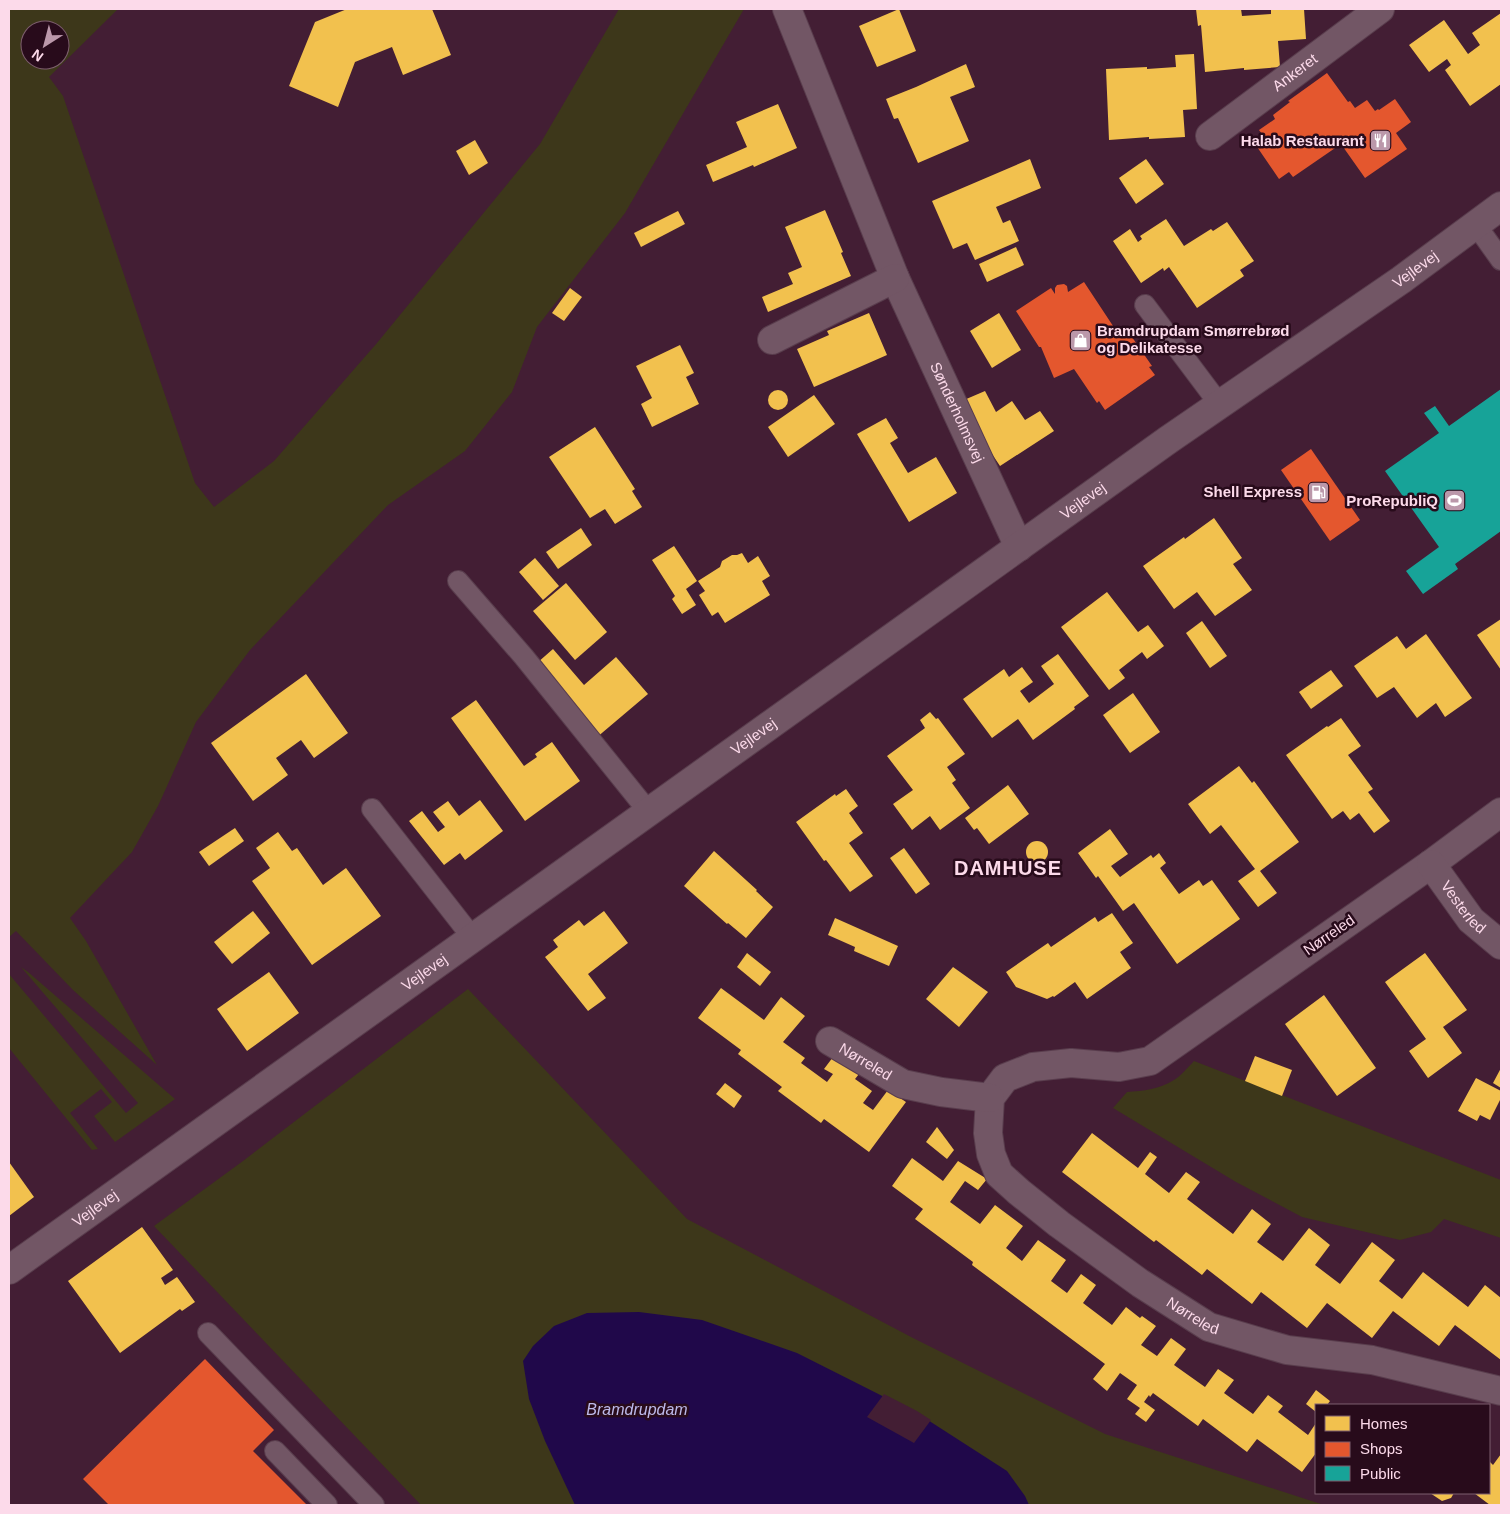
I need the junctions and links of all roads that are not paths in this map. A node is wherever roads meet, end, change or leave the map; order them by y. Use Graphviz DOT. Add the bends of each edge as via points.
graph roads {
  1 [pos="787,9"];
  2 [pos="1380,9"];
  3 [pos="1210,136"];
  4 [pos="1501,206"];
  5 [pos="1476,225"];
  6 [pos="1501,260"];
  7 [pos="895,278"];
  8 [pos="1145,305"];
  9 [pos="772,340"];
  10 [pos="1220,405"];
  11 [pos="1019,547"];
  12 [pos="458,581"];
  13 [pos="372,809"];
  14 [pos="648,811"];
  15 [pos="1501,812"];
  16 [pos="1431,864"];
  17 [pos="472,937"];
  18 [pos="1501,945"];
  19 [pos="830,1041"];
  20 [pos="990,1098"];
  21 [pos="9,1270"];
  22 [pos="208,1333"];
  23 [pos="1501,1391"];
  24 [pos="275,1451"];
  25 [pos="327,1505"];
  26 [pos="374,1505"];
  1 -- 7 [label="street, Sønderholmsvej"];
  2 -- 3 [label="street, Ankeret"];
  4 -- 5 [label="street, Vejlevej"];
  5 -- 6 [label="lane"];
  5 -- 10 [label="street, Vejlevej"];
  7 -- 9 [label="street"];
  7 -- 11 [label="street, Sønderholmsvej"];
  8 -- 10 [label="lane"];
  10 -- 11 [label="street, Vejlevej"];
  11 -- 14 [label="street, Vejlevej"];
  12 -- 14 [label="lane"];
  13 -- 17 [label="lane"];
  14 -- 17 [label="street, Vejlevej"];
  15 -- 16 [label="street, Nørreled"];
  16 -- 18 [label="street, Vesterled" via="1471,920"];
  16 -- 20 [label="street, Nørreled" via="1150,1061 1119,1067 1071,1063 1034,1067 1006,1078"];
  17 -- 21 [label="street, Vejlevej"];
  19 -- 20 [label="street, Nørreled" via="903,1084"];
  20 -- 23 [label="street, Nørreled" via="988,1133 991,1154 999,1174 1059,1224 1140,1284 1209,1327 1287,1350 1372,1360"];
  22 -- 26 [label="lane"];
  24 -- 25 [label="lane"];
}
